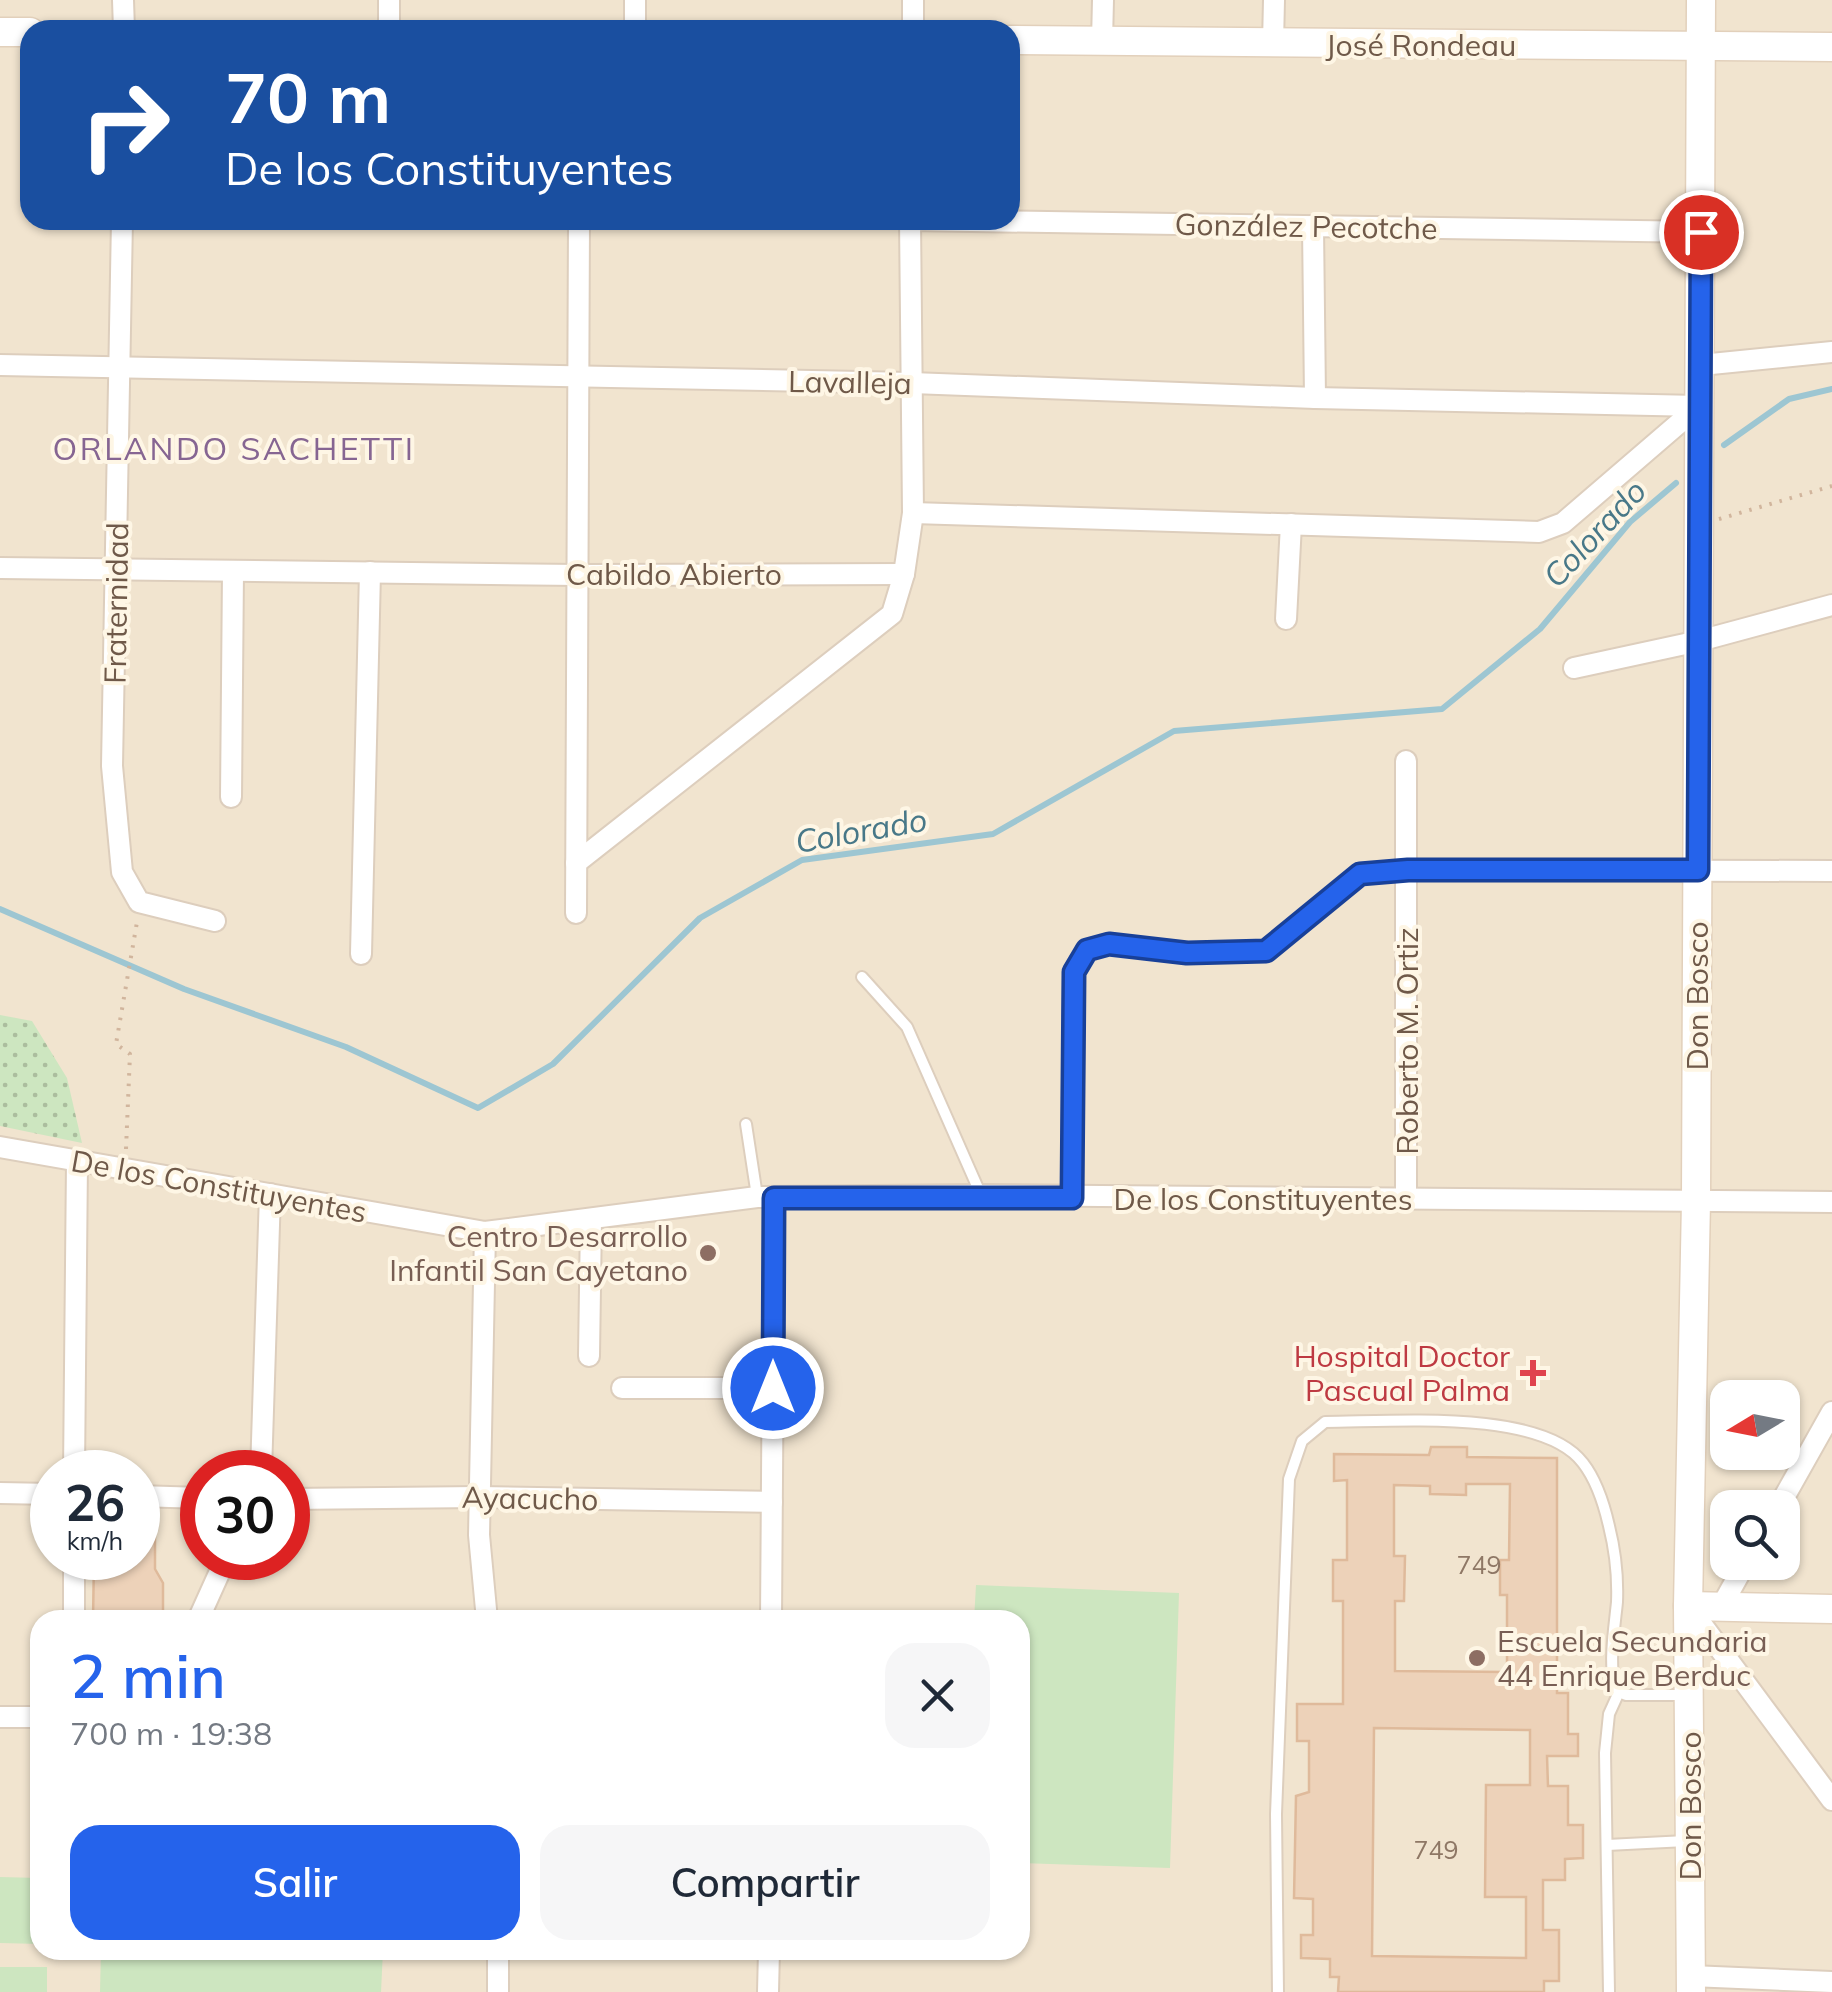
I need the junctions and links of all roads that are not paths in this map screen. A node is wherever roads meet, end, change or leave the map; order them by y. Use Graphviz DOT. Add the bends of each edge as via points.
graph roads {
  1 [pos="1103,0"];
  2 [pos="1274,0"];
  3 [pos="1701,0"];
  4 [pos="1020,40"];
  5 [pos="1102,41"];
  6 [pos="1272,43"];
  7 [pos="1700,46"];
  8 [pos="1832,47"];
  9 [pos="1020,222"];
  10 [pos="1312,226"];
  11 [pos="122,230"];
  12 [pos="579,230"];
  13 [pos="910,230"];
  14 [pos="1701,232"];
  15 [pos="1832,352"];
  16 [pos="0,365"];
  17 [pos="1700,365"];
  18 [pos="120,367"];
  19 [pos="576,376"];
  20 [pos="912,383"];
  21 [pos="1315,398"];
  22 [pos="1699,406"];
  23 [pos="913,513"];
  24 [pos="1291,524"];
  25 [pos="0,568"];
  26 [pos="118,570"];
  27 [pos="233,571"];
  28 [pos="370,572"];
  29 [pos="579,574"];
  30 [pos="904,574"];
  31 [pos="1832,605"];
  32 [pos="1286,619"];
  33 [pos="1699,641"];
  34 [pos="1574,668"];
  35 [pos="1406,761"];
  36 [pos="231,797"];
  37 [pos="576,863"];
  38 [pos="1408,870"];
  39 [pos="1698,870"];
  40 [pos="1832,872"];
  41 [pos="576,913"];
  42 [pos="215,921"];
  43 [pos="361,954"];
  44 [pos="1074,972"];
  45 [pos="862,977"];
  46 [pos="746,1124"];
  47 [pos="0,1147"];
  48 [pos="78,1161"];
  49 [pos="270,1194"];
  50 [pos="982,1196"];
  51 [pos="766,1198"];
  52 [pos="1072,1198"];
  53 [pos="1406,1200"];
  54 [pos="1696,1201"];
  55 [pos="1832,1202"];
  56 [pos="591,1219"];
  57 [pos="485,1232"];
  58 [pos="589,1356"];
  59 [pos="622,1388"];
  60 [pos="773,1388"];
  61 [pos="1832,1412"];
  62 [pos="74,1450"];
  63 [pos="262,1450"];
  64 [pos="1788,1490"];
  65 [pos="0,1493"];
  66 [pos="30,1494"];
  67 [pos="479,1497"];
  68 [pos="310,1499"];
  69 [pos="772,1502"];
  70 [pos="74,1580"];
  71 [pos="216,1580"];
  72 [pos="1736,1580"];
  73 [pos="1688,1606"];
  74 [pos="1721,1607"];
  75 [pos="1832,1608"];
  76 [pos="74,1610"];
  77 [pos="203,1610"];
  78 [pos="486,1610"];
  79 [pos="771,1610"];
  80 [pos="1619,1692"];
  81 [pos="1689,1695"];
  82 [pos="0,1717"];
  83 [pos="30,1717"];
  84 [pos="1828,1790"];
  85 [pos="1690,1840"];
  86 [pos="1607,1845"];
  87 [pos="498,1960"];
  88 [pos="769,1960"];
  89 [pos="1832,1982"];
  90 [pos="1691,1984"];
  91 [pos="498,1992"];
  92 [pos="768,1992"];
  93 [pos="1278,1992"];
  94 [pos="1610,1992"];
  1 -- 5 [label="street"];
  2 -- 6 [label="street"];
  3 -- 7 [label="main road, Don Bosco"];
  4 -- 5 [label="main road, José Rondeau"];
  5 -- 6 [label="main road, José Rondeau"];
  6 -- 7 [label="main road, José Rondeau"];
  7 -- 8 [label="main road, José Rondeau"];
  7 -- 14 [label="main road, Don Bosco"];
  9 -- 10 [label="street, González Pecotche"];
  10 -- 14 [label="street, González Pecotche"];
  10 -- 21 [label="street"];
  11 -- 18 [label="street, Fraternidad"];
  12 -- 19 [label="street"];
  13 -- 20 [label="street"];
  14 -- 17 [label="main road, Don Bosco"];
  15 -- 17 [label="street"];
  16 -- 18 [label="street, Lavalleja"];
  17 -- 22 [label="main road, Don Bosco"];
  18 -- 19 [label="street, Lavalleja"];
  18 -- 26 [label="street, Fraternidad"];
  19 -- 20 [label="street, Lavalleja"];
  19 -- 29 [label="street"];
  20 -- 21 [label="street, Lavalleja"];
  20 -- 23 [label="street"];
  21 -- 22 [label="street, Lavalleja"];
  22 -- 24 [label="street" via="1564,523 1540,532"];
  22 -- 33 [label="main road, Don Bosco"];
  23 -- 24 [label="street"];
  23 -- 30 [label="street"];
  24 -- 32 [label="street"];
  25 -- 26 [label="street, Cabildo Abierto"];
  26 -- 27 [label="street, Cabildo Abierto"];
  26 -- 42 [label="street, Fraternidad" via="112,766 122,872 140,902"];
  27 -- 28 [label="street, Cabildo Abierto"];
  27 -- 36 [label="street"];
  28 -- 29 [label="street, Cabildo Abierto"];
  28 -- 43 [label="street"];
  29 -- 30 [label="street, Cabildo Abierto"];
  29 -- 37 [label="street"];
  30 -- 37 [label="street" via="892,614"];
  31 -- 33 [label="street"];
  33 -- 34 [label="street"];
  33 -- 39 [label="main road, Don Bosco"];
  35 -- 38 [label="street, Roberto M. Ortiz"];
  37 -- 41 [label="street"];
  38 -- 39 [label="street"];
  38 -- 44 [label="lane" via="1360,874 1266,951 1187,953 1109,944 1087,950"];
  38 -- 53 [label="street, Roberto M. Ortiz"];
  39 -- 40 [label="street"];
  39 -- 54 [label="main road, Don Bosco"];
  44 -- 52 [label="street"];
  45 -- 50 [label="lane" via="907,1027"];
  46 -- 51 [label="lane"];
  47 -- 48 [label="street, De los Constituyentes"];
  48 -- 49 [label="street, De los Constituyentes"];
  48 -- 62 [label="street"];
  49 -- 57 [label="street, De los Constituyentes"];
  49 -- 63 [label="street"];
  50 -- 51 [label="street, De los Constituyentes"];
  50 -- 52 [label="street, De los Constituyentes"];
  51 -- 56 [label="street, De los Constituyentes"];
  51 -- 60 [label="street"];
  52 -- 53 [label="street, De los Constituyentes"];
  53 -- 54 [label="street, De los Constituyentes"];
  54 -- 55 [label="street, De los Constituyentes"];
  54 -- 73 [label="main road, Don Bosco"];
  56 -- 57 [label="street, De los Constituyentes"];
  56 -- 58 [label="street"];
  57 -- 67 [label="street"];
  59 -- 60 [label="street"];
  60 -- 69 [label="street"];
  61 -- 64 [label="street"];
  65 -- 66 [label="street"];
  67 -- 68 [label="street, Ayacucho"];
  67 -- 69 [label="street, Ayacucho"];
  67 -- 78 [label="street"];
  69 -- 79 [label="street"];
  70 -- 76 [label="street"];
  71 -- 77 [label="street"];
  72 -- 74 [label="street"];
  73 -- 74 [label="main road"];
  73 -- 81 [label="main road, Don Bosco"];
  73 -- 84 [label="street"];
  74 -- 75 [label="main road"];
  80 -- 81 [label="lane"];
  80 -- 86 [label="lane" via="1605,1753"];
  80 -- 93 [label="lane" via="1612,1539 1604,1502 1582,1461 1551,1439 1486,1423 1325,1422 1302,1441 1289,1479 1276,1814"];
  81 -- 85 [label="main road, Don Bosco"];
  82 -- 83 [label="street"];
  85 -- 86 [label="lane"];
  85 -- 90 [label="main road, Don Bosco"];
  86 -- 94 [label="lane"];
  87 -- 91 [label="street"];
  88 -- 92 [label="street"];
  89 -- 90 [label="street"];
}
